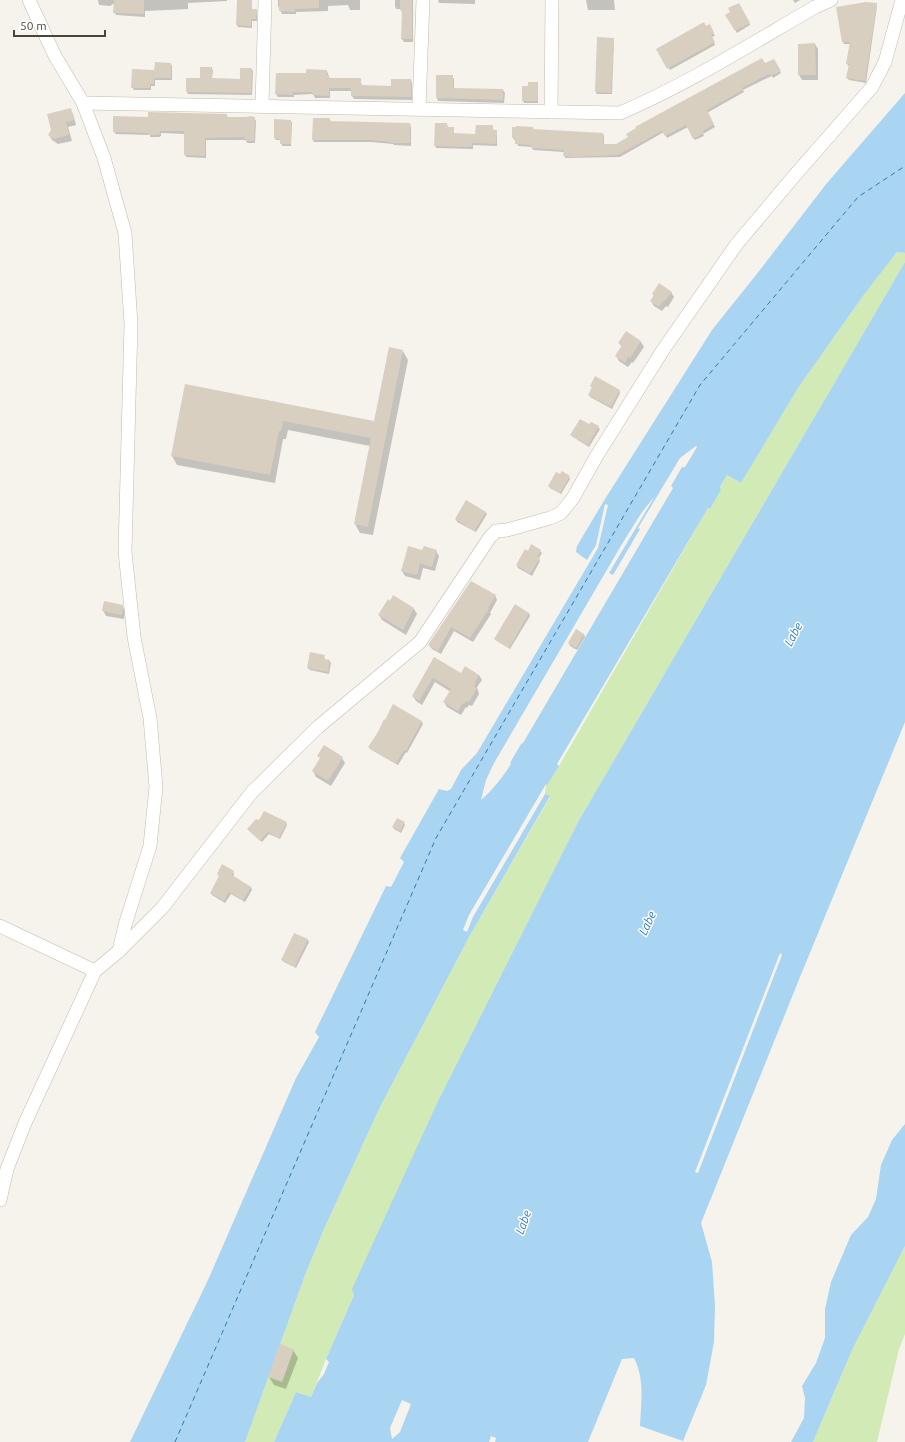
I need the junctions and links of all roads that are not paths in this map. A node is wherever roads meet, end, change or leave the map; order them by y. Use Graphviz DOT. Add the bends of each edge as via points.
graph roads {
  1 [pos="30,0"];
  2 [pos="265,0"];
  3 [pos="423,0"];
  4 [pos="552,0"];
  5 [pos="831,0"];
  6 [pos="902,0"];
  7 [pos="83,103"];
  8 [pos="262,105"];
  9 [pos="419,108"];
  10 [pos="551,112"];
  11 [pos="0,926"];
  12 [pos="118,951"];
  13 [pos="95,971"];
  14 [pos="0,1200"];
  1 -- 7 [label="street" via="55,56"];
  2 -- 8 [label="street"];
  3 -- 9 [label="street"];
  4 -- 10 [label="street"];
  5 -- 10 [label="street" via="696,75 620,113"];
  6 -- 12 [label="street" via="885,62 872,87 732,252 663,350 569,503 561,512 550,518 496,532 490,537 420,642 318,727 252,792 162,908"];
  7 -- 8 [label="street"];
  7 -- 12 [label="street" via="104,158 125,233 131,324 125,552 134,636 150,718 156,787 150,846"];
  8 -- 9 [label="street"];
  9 -- 10 [label="street"];
  11 -- 13 [label="street"];
  12 -- 13 [label="street"];
  13 -- 14 [label="street" via="26,1123 7,1169"];
}
